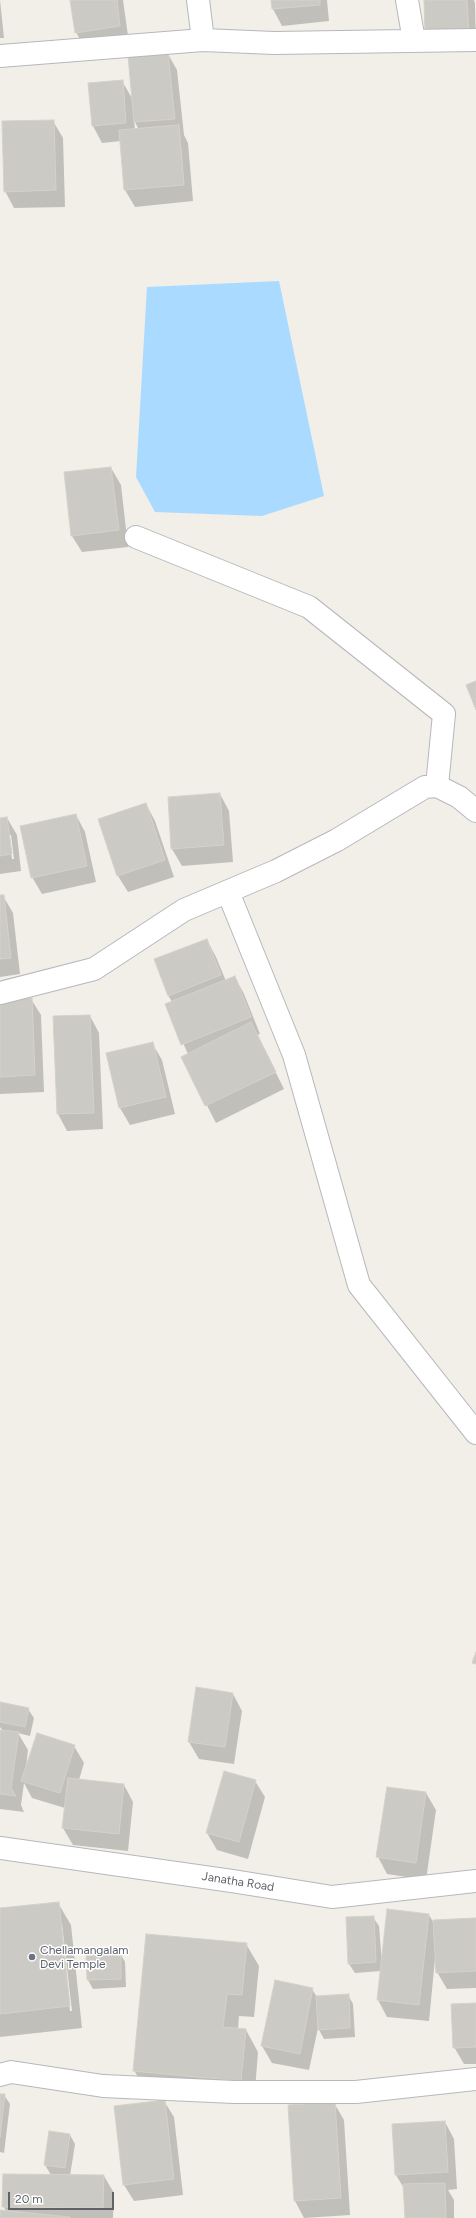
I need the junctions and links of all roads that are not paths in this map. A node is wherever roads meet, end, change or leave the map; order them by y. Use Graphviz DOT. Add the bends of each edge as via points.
graph roads {
  1 [pos="198,0"];
  2 [pos="407,0"];
  3 [pos="203,40"];
  4 [pos="476,40"];
  5 [pos="414,41"];
  6 [pos="0,56"];
  7 [pos="136,537"];
  8 [pos="437,786"];
  9 [pos="467,793"];
  10 [pos="476,811"];
  11 [pos="228,892"];
  12 [pos="0,993"];
  13 [pos="476,1437"];
  14 [pos="0,1848"];
  15 [pos="476,1881"];
  16 [pos="0,2075"];
  17 [pos="476,2079"];
  1 -- 3 [label="street"];
  2 -- 5 [label="street"];
  3 -- 5 [label="street" via="274,43"];
  3 -- 6 [label="street"];
  4 -- 5 [label="street"];
  7 -- 8 [label="street" via="309,607 444,714"];
  8 -- 9 [label="street"];
  8 -- 11 [label="street" via="425,787 337,840 276,872"];
  9 -- 10 [label="street"];
  11 -- 12 [label="street" via="184,910 94,969"];
  11 -- 13 [label="street" via="294,1055 359,1285"];
  14 -- 15 [label="street, Janatha Road" via="332,1897"];
  16 -- 17 [label="street" via="10,2072 103,2086 234,2092 356,2092"];
}
